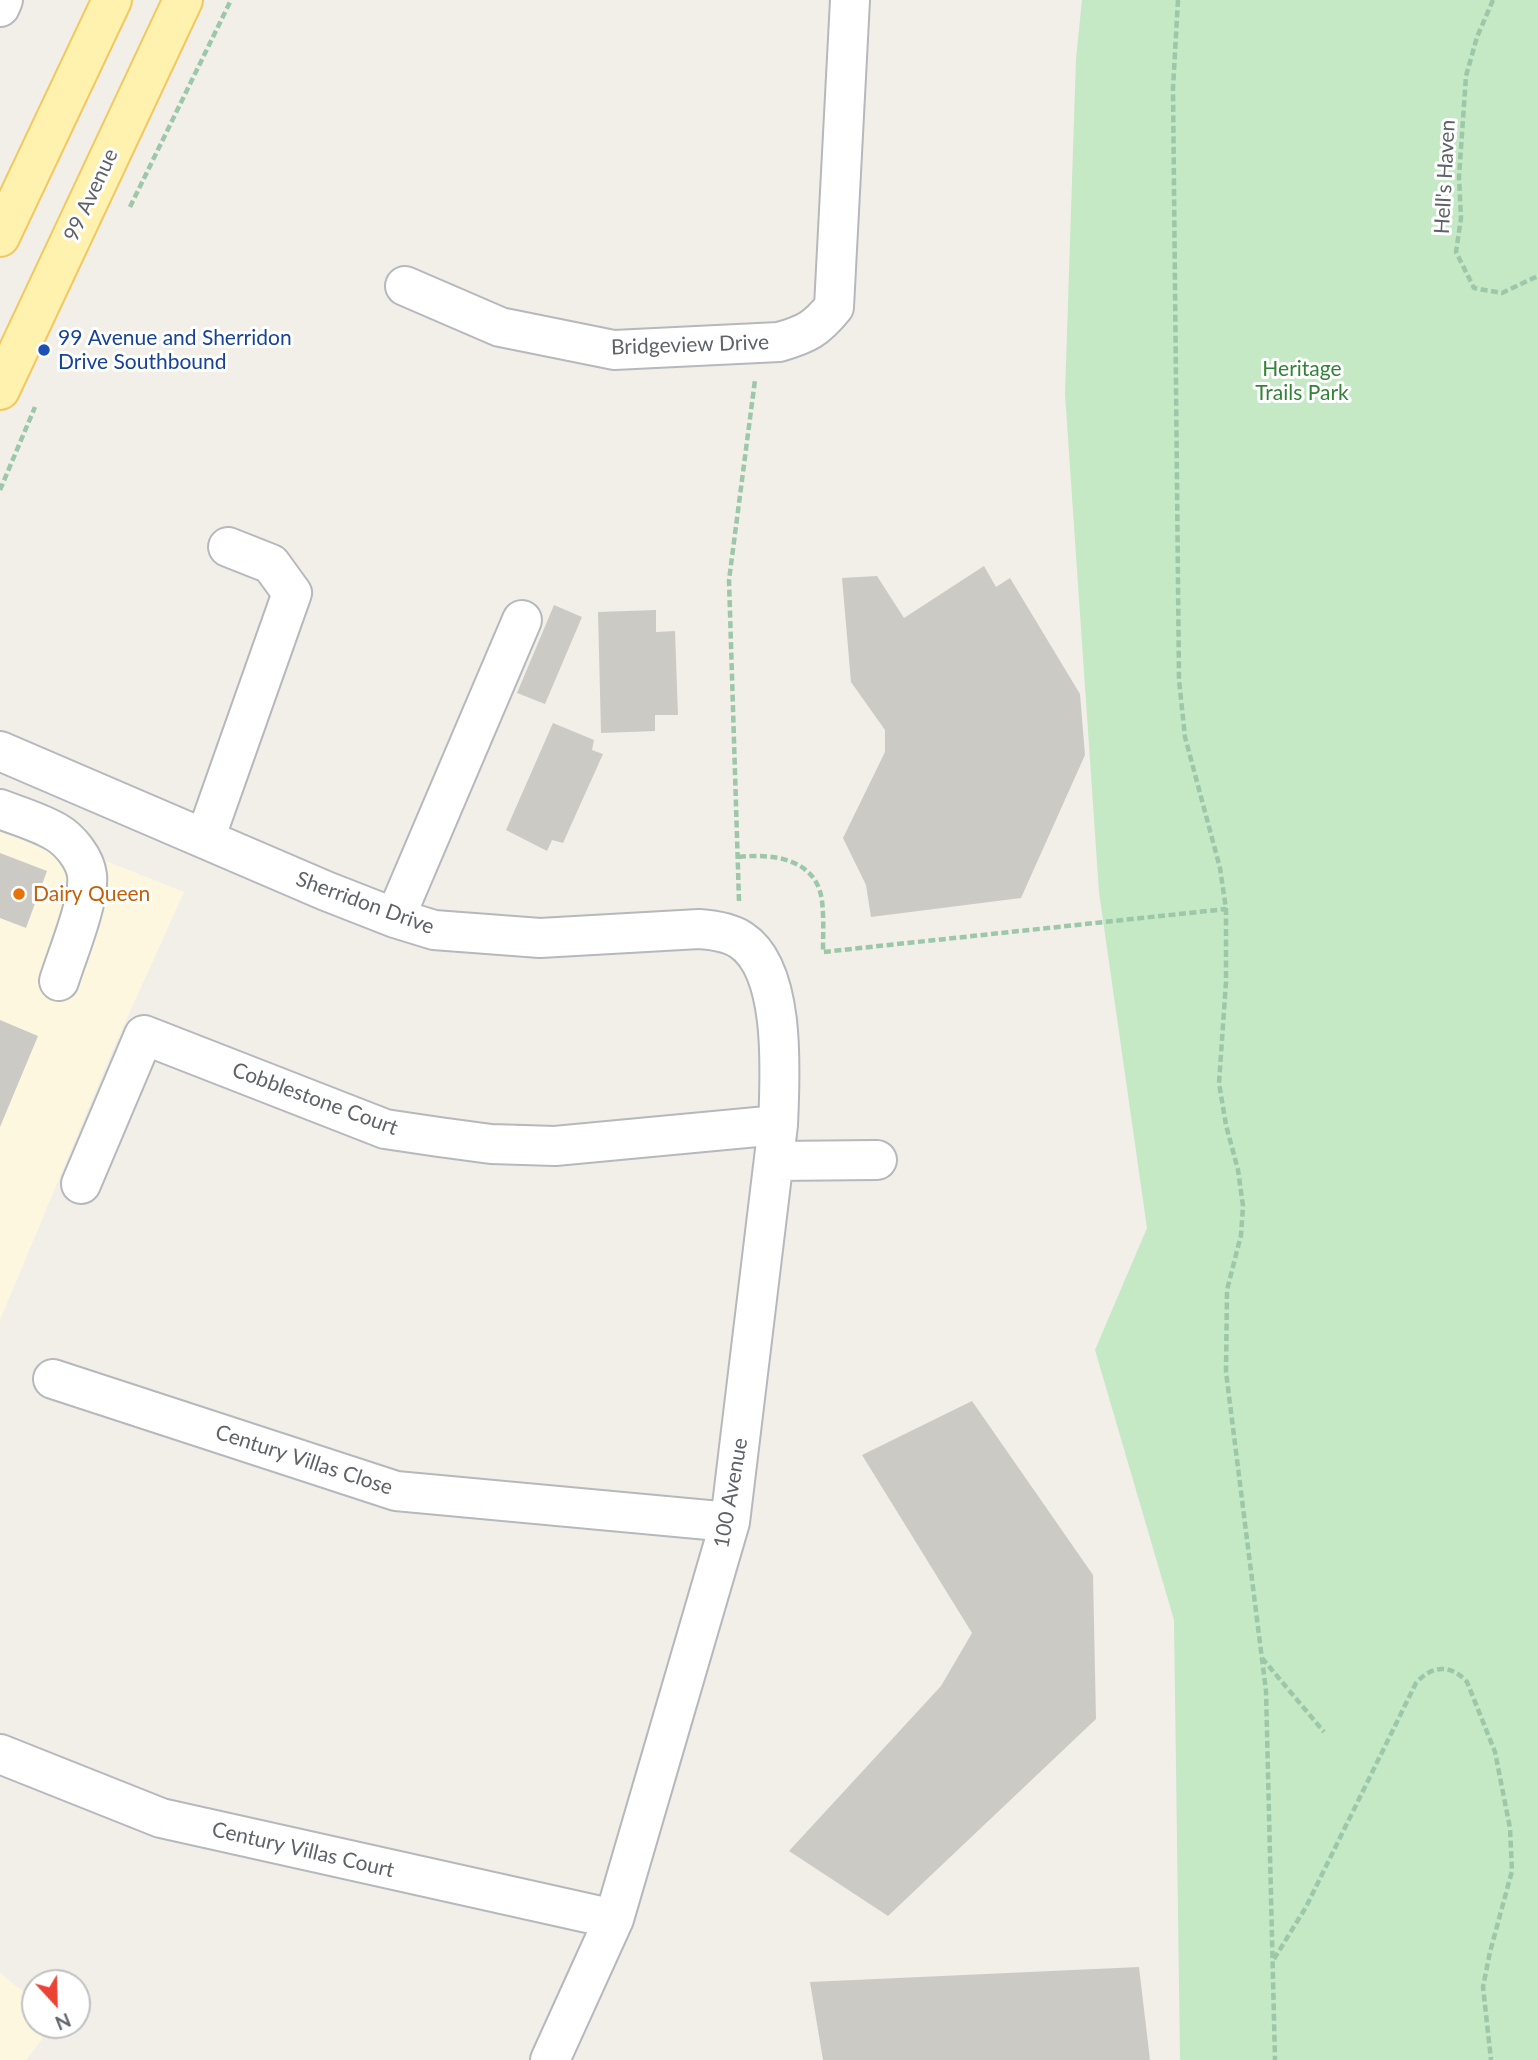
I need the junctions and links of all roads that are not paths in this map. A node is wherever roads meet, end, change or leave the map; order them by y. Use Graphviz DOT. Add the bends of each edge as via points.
graph roads {
  1 [pos="3,0"];
  2 [pos="113,0"];
  3 [pos="183,0"];
  4 [pos="850,0"];
  5 [pos="0,7"];
  6 [pos="0,237"];
  7 [pos="405,286"];
  8 [pos="0,390"];
  9 [pos="228,547"];
  10 [pos="522,620"];
  11 [pos="0,751"];
  12 [pos="0,809"];
  13 [pos="205,839"];
  14 [pos="395,918"];
  15 [pos="745,943"];
  16 [pos="59,981"];
  17 [pos="776,1143"];
  18 [pos="877,1160"];
  19 [pos="81,1184"];
  20 [pos="54,1379"];
  21 [pos="730,1522"];
  22 [pos="0,1755"];
  23 [pos="614,1919"];
  24 [pos="550,2060"];
  1 -- 5 [label="street"];
  2 -- 6 [label="main road"];
  3 -- 8 [label="main road, 99 Avenue"];
  4 -- 7 [label="street, Bridgeview Drive" via="834,307 818,327 779,342 614,351 500,327"];
  9 -- 13 [label="street" via="271,564 292,593"];
  10 -- 14 [label="street"];
  11 -- 13 [label="street, Sherridon Drive"];
  12 -- 16 [label="street" via="70,842 87,874 86,896"];
  13 -- 14 [label="street, Sherridon Drive"];
  14 -- 15 [label="street, Sherridon Drive" via="434,930 540,938 699,929 719,931"];
  15 -- 17 [label="street, 100 Avenue" via="770,981 774,998 780,1067"];
  17 -- 18 [label="street"];
  17 -- 19 [label="street, Cobblestone Court" via="491,1144 385,1129 144,1035"];
  17 -- 21 [label="street, 100 Avenue"];
  20 -- 21 [label="street, Century Villas Close" via="396,1491"];
  21 -- 23 [label="street, 100 Avenue"];
  22 -- 23 [label="street, Century Villas Court" via="161,1818"];
  23 -- 24 [label="street, 100 Avenue"];
}
